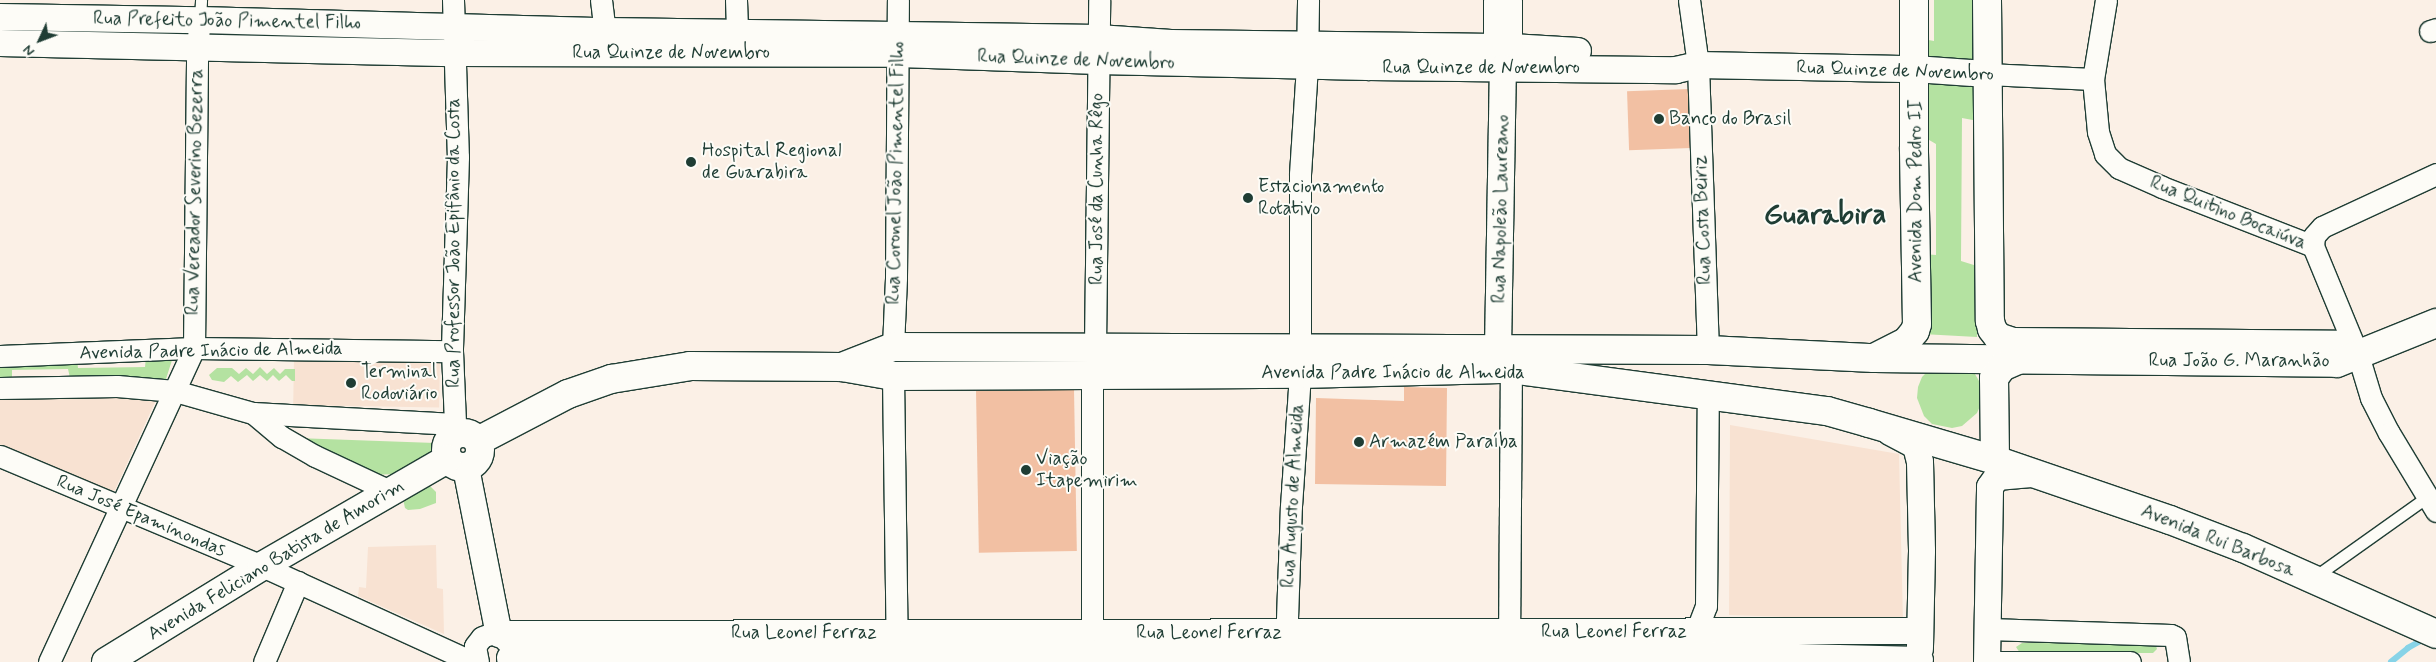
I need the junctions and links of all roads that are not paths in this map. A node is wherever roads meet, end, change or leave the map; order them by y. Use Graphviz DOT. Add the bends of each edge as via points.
graph roads {
  1 [pos="453,0"];
  2 [pos="600,0"];
  3 [pos="736,0"];
  4 [pos="898,0"];
  5 [pos="1100,0"];
  6 [pos="1308,0"];
  7 [pos="1494,0"];
  8 [pos="1511,0"];
  9 [pos="1689,0"];
  10 [pos="1914,0"];
  11 [pos="1987,0"];
  12 [pos="2106,0"];
  13 [pos="201,10"];
  14 [pos="0,17"];
  15 [pos="454,27"];
  16 [pos="605,31"];
  17 [pos="737,33"];
  18 [pos="0,43"];
  19 [pos="898,44"];
  20 [pos="197,47"];
  21 [pos="1098,50"];
  22 [pos="453,53"];
  23 [pos="1502,54"];
  24 [pos="1307,56"];
  25 [pos="1698,65"];
  26 [pos="1916,69"];
  27 [pos="1987,74"];
  28 [pos="2093,79"];
  29 [pos="2436,174"];
  30 [pos="2313,246"];
  31 [pos="2436,323"];
  32 [pos="893,347"];
  33 [pos="1095,347"];
  34 [pos="194,348"];
  35 [pos="1708,350"];
  36 [pos="452,351"];
  37 [pos="2358,355"];
  38 [pos="0,356"];
  39 [pos="1874,358"];
  40 [pos="1916,358"];
  41 [pos="1504,359"];
  42 [pos="2020,359"];
  43 [pos="1300,362"];
  44 [pos="842,367"];
  45 [pos="1092,375"];
  46 [pos="893,376"];
  47 [pos="0,388"];
  48 [pos="175,391"];
  49 [pos="1708,394"];
  50 [pos="253,413"];
  51 [pos="1869,423"];
  52 [pos="463,433"];
  53 [pos="0,456"];
  54 [pos="1995,460"];
  55 [pos="457,463"];
  56 [pos="2034,474"];
  57 [pos="392,492"];
  58 [pos="2431,504"];
  59 [pos="118,507"];
  60 [pos="262,566"];
  61 [pos="2312,578"];
  62 [pos="298,582"];
  63 [pos="1988,629"];
  64 [pos="2425,629"];
  65 [pos="1919,631"];
  66 [pos="488,637"];
  67 [pos="1092,649"];
  68 [pos="896,650"];
  69 [pos="1286,650"];
  70 [pos="1498,650"];
  71 [pos="1707,650"];
  72 [pos="451,651"];
  73 [pos="509,660"];
  74 [pos="1920,661"];
  75 [pos="48,662"];
  76 [pos="106,662"];
  77 [pos="264,662"];
  78 [pos="473,662"];
  79 [pos="478,662"];
  80 [pos="1988,662"];
  81 [pos="2130,662"];
  82 [pos="2179,662"];
  1 -- 15 [label="street"];
  2 -- 16 [label="street"];
  3 -- 17 [label="street"];
  4 -- 19 [label="street, Rua Coronel João Pimentel Filho"];
  5 -- 21 [label="street, Rua José da Cunha Rêgo"];
  6 -- 24 [label="street, Rua Augusto de Almeida"];
  7 -- 23 [label="street, Rua Napoleão Laureano"];
  8 -- 23 [label="street, Rua Napoleão Laureano"];
  9 -- 25 [label="street, Rua Costa Beiriz"];
  10 -- 26 [label="main road, Avenida Dom Pedro II"];
  11 -- 27 [label="main road"];
  12 -- 28 [label="street, Rua Quitino Bocaiúva"];
  13 -- 14 [label="street, Rua Prefeito João Pimentel Filho"];
  13 -- 15 [label="street, Rua Prefeito João Pimentel Filho"];
  13 -- 20 [label="street, Rua Vereador Severino Bezerra"];
  15 -- 16 [label="street, Rua Quinze de Novembro"];
  15 -- 22 [label="street, Rua Professor João Epifânio da Costa"];
  16 -- 17 [label="street, Rua Quinze de Novembro"];
  17 -- 19 [label="street, Rua Quinze de Novembro"];
  18 -- 20 [label="street, Rua Prefeito João Pimentel Filho"];
  19 -- 21 [label="street, Rua Quinze de Novembro"];
  19 -- 22 [label="street, Rua Quinze de Novembro"];
  19 -- 32 [label="street, Rua Coronel João Pimentel Filho"];
  20 -- 22 [label="street, Rua Prefeito João Pimentel Filho"];
  20 -- 34 [label="street, Rua Vereador Severino Bezerra"];
  21 -- 24 [label="street, Rua Quinze de Novembro" via="1171,43"];
  21 -- 33 [label="street, Rua José da Cunha Rêgo"];
  22 -- 36 [label="street, Rua Professor João Epifânio da Costa" via="458,157"];
  23 -- 24 [label="street, Rua Quinze de Novembro"];
  23 -- 25 [label="street, Rua Quinze de Novembro" via="1676,70"];
  23 -- 41 [label="street, Rua Napoleão Laureano"];
  24 -- 43 [label="street, Rua Augusto de Almeida" via="1300,174"];
  25 -- 26 [label="street, Rua Quinze de Novembro"];
  25 -- 35 [label="street, Rua Costa Beiriz"];
  26 -- 27 [label="street, Rua Quinze de Novembro"];
  26 -- 39 [label="main road, Avenida Dom Pedro II" via="1917,324 1906,342"];
  27 -- 28 [label="street, Rua Quinze de Novembro"];
  27 -- 37 [label="main road, Rua João G. Maranhão" via="1990,321 1998,337 2013,342 2339,345"];
  28 -- 30 [label="street, Rua Quitino Bocaiúva" via="2101,144 2119,168"];
  29 -- 30 [label="street" via="2322,226 2314,236"];
  30 -- 37 [label="street, Rua Quitino Bocaiúva"];
  31 -- 37 [label="main road"];
  32 -- 33 [label="main road, Avenida Padre Inácio de Almeida"];
  32 -- 44 [label="main road, Avenida Padre Inácio de Almeida"];
  32 -- 46 [label="main road" via="906,352 909,361 903,373"];
  33 -- 43 [label="main road, Avenida Padre Inácio de Almeida"];
  33 -- 45 [label="main road" via="1084,352 1080,359 1084,371"];
  34 -- 36 [label="street, Avenida Padre Inácio de Almeida"];
  34 -- 38 [label="street, Avenida Padre Inácio de Almeida"];
  34 -- 48 [label="street, Rua Vereador Severino Bezerra"];
  35 -- 39 [label="main road, Avenida Padre Inácio de Almeida"];
  35 -- 41 [label="main road, Avenida Padre Inácio de Almeida"];
  35 -- 49 [label="main road" via="1722,356 1729,369 1726,384 1715,393"];
  36 -- 52 [label="street, Rua Professor João Epifânio da Costa"];
  37 -- 42 [label="main road, Rua João G. Maranhão" via="2337,363"];
  37 -- 58 [label="street, Rua Quitino Bocaiúva" via="2370,398"];
  39 -- 40 [label="main road, Avenida Padre Inácio de Almeida"];
  40 -- 42 [label="main road, Rua João G. Maranhão"];
  41 -- 43 [label="main road, Avenida Padre Inácio de Almeida"];
  41 -- 49 [label="main road, Avenida Padre Inácio de Almeida"];
  41 -- 70 [label="street, Rua Napoleão Laureano"];
  42 -- 54 [label="main road" via="2002,367 1994,378"];
  43 -- 45 [label="main road, Avenida Padre Inácio de Almeida"];
  43 -- 69 [label="street, Rua Augusto de Almeida"];
  44 -- 46 [label="main road, Avenida Padre Inácio de Almeida"];
  44 -- 52 [label="main road, Avenida Padre Inácio de Almeida" via="690,366 648,372 568,394"];
  45 -- 46 [label="main road, Avenida Padre Inácio de Almeida"];
  45 -- 67 [label="street"];
  46 -- 68 [label="street"];
  47 -- 48 [label="street, Avenida Padre Inácio de Almeida" via="117,386"];
  48 -- 50 [label="street, Avenida Padre Inácio de Almeida"];
  48 -- 59 [label="street, Rua Vereador Severino Bezerra"];
  49 -- 51 [label="main road, Avenida Padre Inácio de Almeida" via="1827,411"];
  49 -- 71 [label="street"];
  50 -- 52 [label="street, Avenida Padre Inácio de Almeida"];
  50 -- 57 [label="street" via="282,437 315,456"];
  51 -- 54 [label="main road, Avenida Padre Inácio de Almeida"];
  51 -- 65 [label="street" via="1916,446 1920,462"];
  52 -- 55 [label="main road" via="480,446 479,457 476,462"];
  53 -- 59 [label="street, Rua José Epaminondas"];
  54 -- 56 [label="main road, Avenida Rui Barbosa"];
  55 -- 57 [label="main road, Avenida Feliciano Batista de Amorim"];
  55 -- 66 [label="street"];
  56 -- 61 [label="main road, Avenida Rui Barbosa" via="2170,520"];
  56 -- 63 [label="street" via="1997,477 1990,487"];
  57 -- 60 [label="main road, Avenida Feliciano Batista de Amorim"];
  58 -- 61 [label="lane"];
  59 -- 60 [label="street, Rua José Epaminondas"];
  59 -- 75 [label="street, Rua Vereador Severino Bezerra"];
  60 -- 62 [label="street, Rua José Epaminondas"];
  60 -- 76 [label="main road, Avenida Feliciano Batista de Amorim"];
  61 -- 64 [label="main road, Avenida Rui Barbosa"];
  62 -- 72 [label="street, Rua José Epaminondas"];
  62 -- 77 [label="street"];
  63 -- 80 [label="street"];
  63 -- 82 [label="street" via="2171,635 2175,637"];
  65 -- 71 [label="street, Rua Leonel Ferraz"];
  65 -- 74 [label="street"];
  66 -- 68 [label="street, Rua Leonel Ferraz"];
  66 -- 72 [label="street"];
  66 -- 73 [label="street" via="508,641"];
  66 -- 79 [label="street" via="475,652"];
  67 -- 68 [label="street, Rua Leonel Ferraz"];
  67 -- 69 [label="street, Rua Leonel Ferraz"];
  68 -- 73 [label="street, Rua Leonel Ferraz"];
  69 -- 70 [label="street, Rua Leonel Ferraz"];
  70 -- 71 [label="street, Rua Leonel Ferraz"];
  71 -- 74 [label="street, Rua Leonel Ferraz"];
  72 -- 78 [label="street, Rua José Epaminondas"];
  80 -- 81 [label="street"];
}
